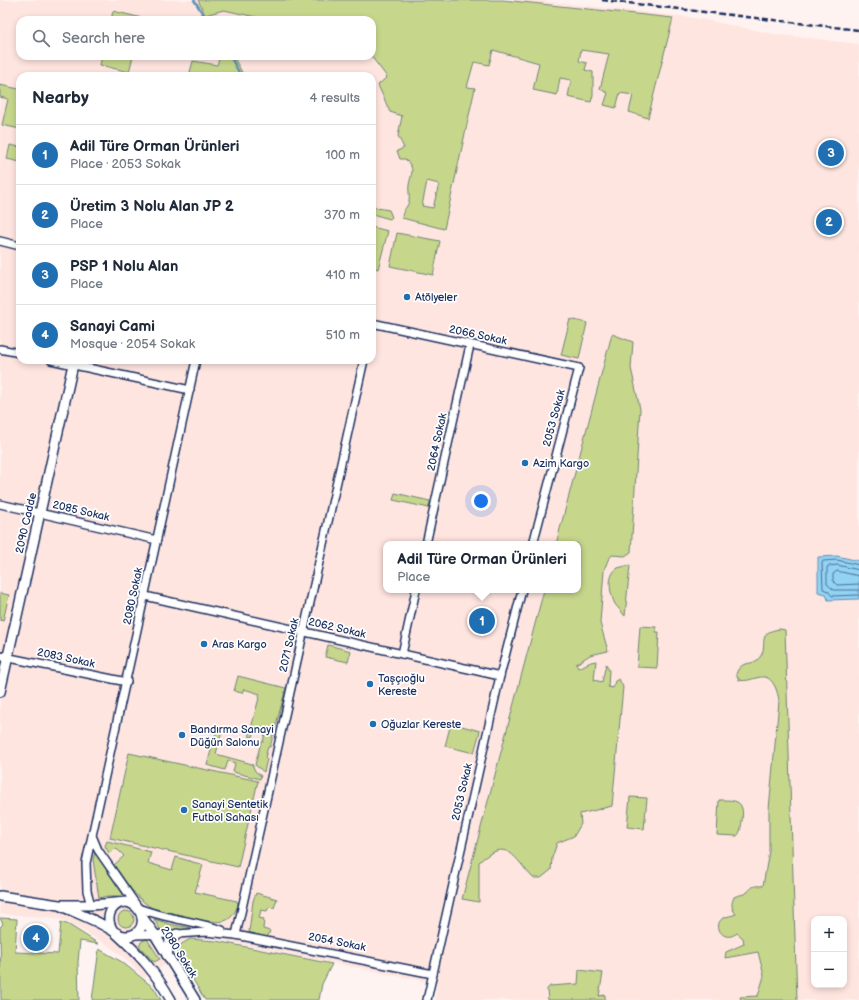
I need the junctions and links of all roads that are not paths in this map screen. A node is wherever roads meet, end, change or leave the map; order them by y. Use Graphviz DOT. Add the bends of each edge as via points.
graph roads {
  1 [pos="0,241"];
  2 [pos="16,245"];
  3 [pos="376,325"];
  4 [pos="470,345"];
  5 [pos="0,349"];
  6 [pos="16,352"];
  7 [pos="74,364"];
  8 [pos="82,364"];
  9 [pos="195,364"];
  10 [pos="363,364"];
  11 [pos="579,368"];
  12 [pos="190,390"];
  13 [pos="0,504"];
  14 [pos="40,513"];
  15 [pos="158,540"];
  16 [pos="427,541"];
  17 [pos="534,541"];
  18 [pos="415,593"];
  19 [pos="521,593"];
  20 [pos="145,596"];
  21 [pos="304,632"];
  22 [pos="402,654"];
  23 [pos="4,657"];
  24 [pos="500,676"];
  25 [pos="127,682"];
  26 [pos="0,692"];
  27 [pos="92,837"];
  28 [pos="0,896"];
  29 [pos="122,903"];
  30 [pos="91,905"];
  31 [pos="58,906"];
  32 [pos="139,910"];
  33 [pos="96,921"];
  34 [pos="114,931"];
  35 [pos="154,934"];
  36 [pos="177,934"];
  37 [pos="132,935"];
  38 [pos="236,935"];
  39 [pos="167,955"];
  40 [pos="432,974"];
  41 [pos="172,1000"];
  42 [pos="195,1000"];
  43 [pos="427,1000"];
  1 -- 2 [label="street"];
  3 -- 4 [label="street, 2066 Sokak"];
  4 -- 11 [label="street, 2066 Sokak"];
  4 -- 16 [label="street, 2064 Sokak"];
  5 -- 6 [label="street"];
  7 -- 14 [label="street, 2090 Cadde"];
  8 -- 12 [label="street"];
  9 -- 12 [label="street, 2080 Sokak"];
  10 -- 21 [label="street, 2071 Sokak"];
  11 -- 17 [label="street, 2053 Sokak"];
  12 -- 15 [label="street, 2080 Sokak"];
  13 -- 14 [label="street, 2085 Sokak"];
  14 -- 15 [label="street, 2085 Sokak"];
  14 -- 23 [label="street, 2090 Cadde"];
  15 -- 20 [label="street, 2080 Sokak"];
  18 -- 22 [label="street"];
  19 -- 24 [label="street, 2053 Sokak"];
  20 -- 21 [label="street, 2062 Sokak"];
  20 -- 25 [label="street, 2080 Sokak"];
  21 -- 22 [label="street, 2062 Sokak"];
  21 -- 38 [label="street, 2071 Sokak"];
  22 -- 24 [label="street, 2062 Sokak"];
  23 -- 25 [label="street, 2083 Sokak"];
  23 -- 26 [label="street, 2090 Cadde"];
  24 -- 40 [label="street, 2053 Sokak"];
  25 -- 27 [label="street, 2080 Sokak"];
  27 -- 30 [label="street, 2080 Sokak" via="86,863 87,891"];
  27 -- 32 [label="street, 2080 Sokak"];
  28 -- 31 [label="street, 2054 Sokak"];
  29 -- 30 [label="street, 2054 Sokak"];
  29 -- 32 [label="street, 2054 Sokak" via="132,904"];
  29 -- 34 [label="street" via="109,914 108,919"];
  30 -- 31 [label="street, 2054 Sokak"];
  30 -- 33 [label="street"];
  31 -- 33 [label="street, 2054 Sokak"];
  32 -- 35 [label="street, 2080 Sokak"];
  32 -- 37 [label="street" via="140,928"];
  32 -- 38 [label="street, 2054 Sokak" via="210,926"];
  33 -- 34 [label="street, 2054 Sokak"];
  34 -- 37 [label="street, 2054 Sokak" via="121,936"];
  34 -- 41 [label="street" via="152,969"];
  35 -- 36 [label="street, 2054 Sokak"];
  35 -- 37 [label="street, 2054 Sokak"];
  35 -- 39 [label="street, 2080 Sokak"];
  36 -- 38 [label="street, 2054 Sokak" via="206,932"];
  36 -- 39 [label="street" via="170,941"];
  38 -- 40 [label="street, 2054 Sokak"];
  39 -- 42 [label="street, 2080 Sokak"];
  40 -- 43 [label="street, 2053 Sokak"];
}
